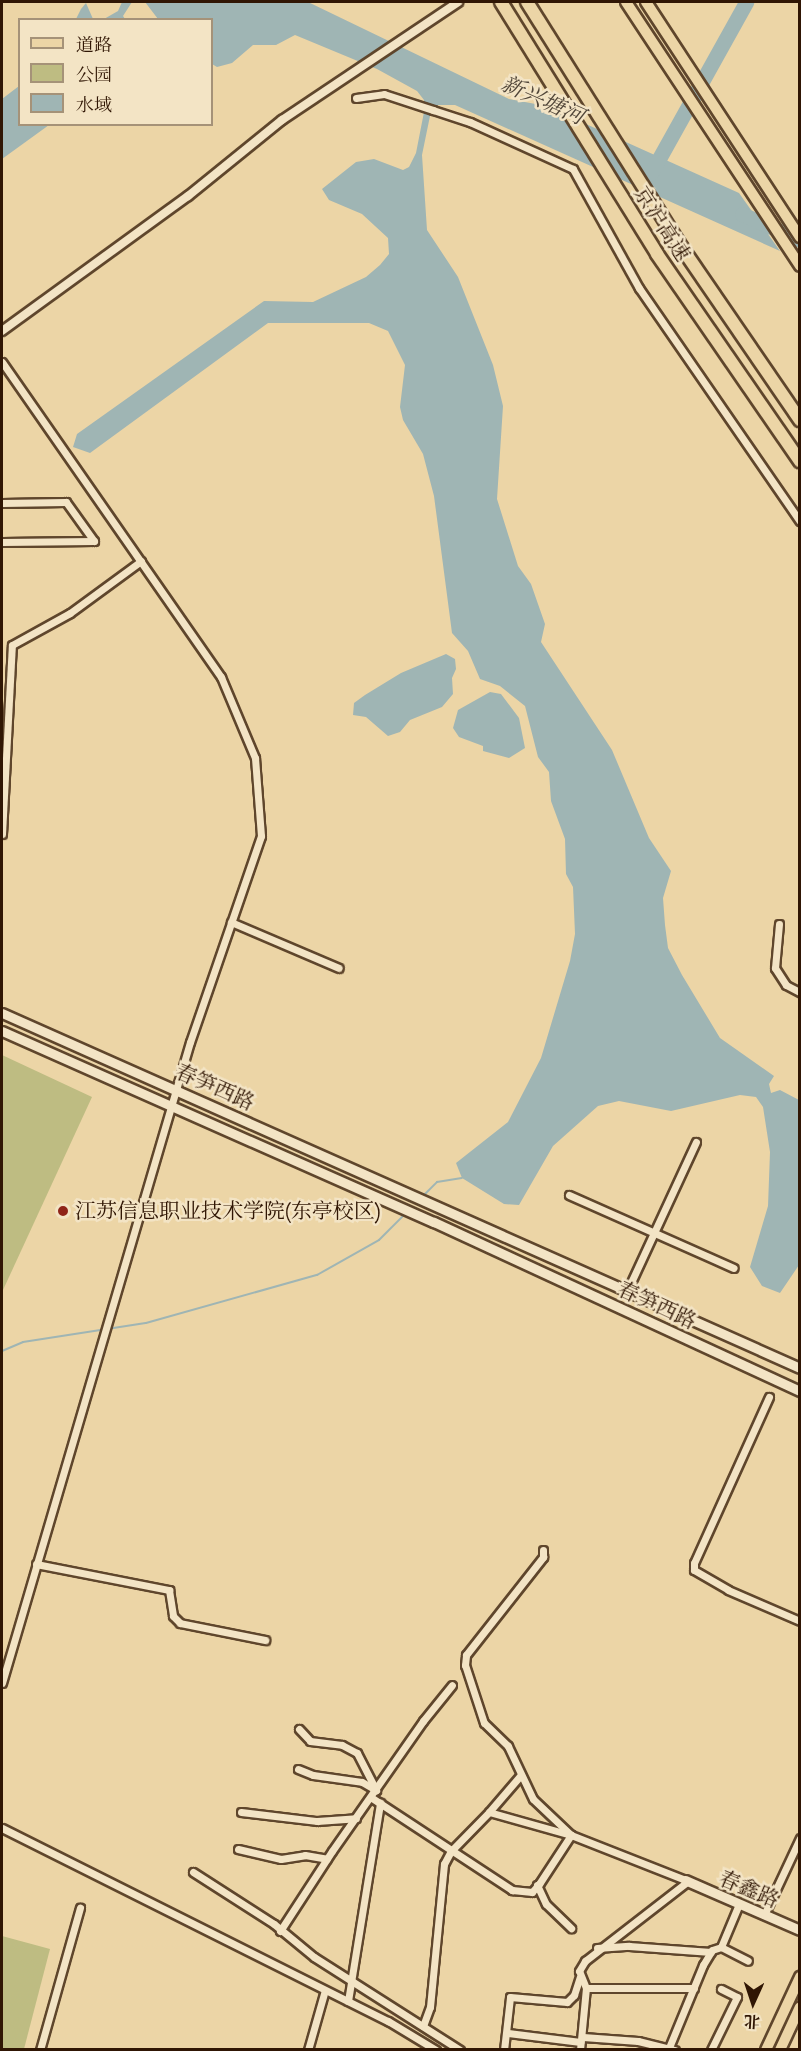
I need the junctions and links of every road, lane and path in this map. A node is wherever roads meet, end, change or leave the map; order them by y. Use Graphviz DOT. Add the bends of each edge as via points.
graph roads {
  1 [pos="458,2"];
  2 [pos="501,2"];
  3 [pos="527,2"];
  4 [pos="626,2"];
  5 [pos="646,2"];
  6 [pos="356,98"];
  7 [pos="800,237"];
  8 [pos="800,266"];
  9 [pos="2,331"];
  10 [pos="2,362"];
  11 [pos="800,420"];
  12 [pos="800,461"];
  13 [pos="2,503"];
  14 [pos="800,521"];
  15 [pos="2,542"];
  16 [pos="141,561"];
  17 [pos="2,834"];
  18 [pos="231,922"];
  19 [pos="779,924"];
  20 [pos="339,968"];
  21 [pos="800,992"];
  22 [pos="2,1013"];
  23 [pos="2,1031"];
  24 [pos="176,1090"];
  25 [pos="171,1104"];
  26 [pos="696,1142"];
  27 [pos="569,1195"];
  28 [pos="653,1234"];
  29 [pos="734,1268"];
  30 [pos="627,1289"];
  31 [pos="706,1324"];
  32 [pos="696,1343"];
  33 [pos="800,1368"];
  34 [pos="800,1391"];
  35 [pos="769,1397"];
  36 [pos="543,1550"];
  37 [pos="36,1564"];
  38 [pos="800,1621"];
  39 [pos="265,1640"];
  40 [pos="2,1683"];
  41 [pos="452,1685"];
  42 [pos="299,1730"];
  43 [pos="298,1769"];
  44 [pos="520,1776"];
  45 [pos="376,1790"];
  46 [pos="372,1798"];
  47 [pos="380,1803"];
  48 [pos="241,1812"];
  49 [pos="489,1812"];
  50 [pos="356,1818"];
  51 [pos="2,1828"];
  52 [pos="571,1835"];
  53 [pos="800,1838"];
  54 [pos="237,1849"];
  55 [pos="451,1851"];
  56 [pos="327,1859"];
  57 [pos="193,1872"];
  58 [pos="686,1881"];
  59 [pos="537,1885"];
  60 [pos="739,1904"];
  61 [pos="80,1908"];
  62 [pos="764,1915"];
  63 [pos="571,1928"];
  64 [pos="800,1930"];
  65 [pos="280,1931"];
  66 [pos="721,1947"];
  67 [pos="597,1948"];
  68 [pos="711,1952"];
  69 [pos="748,1961"];
  70 [pos="580,1977"];
  71 [pos="800,1977"];
  72 [pos="349,1978"];
  73 [pos="586,1988"];
  74 [pos="694,1988"];
  75 [pos="326,1989"];
  76 [pos="721,1989"];
  77 [pos="348,2001"];
  78 [pos="800,2007"];
  79 [pos="423,2026"];
  80 [pos="508,2033"];
  81 [pos="581,2043"];
  82 [pos="40,2049"];
  83 [pos="308,2049"];
  84 [pos="436,2049"];
  85 [pos="460,2049"];
  86 [pos="504,2049"];
  87 [pos="671,2049"];
  88 [pos="711,2049"];
  89 [pos="766,2049"];
  90 [pos="780,2049"];
  1 -- 9 [label="street" via="353,70"];
  2 -- 12 [label="highway, 京沪高速" via="657,254"];
  3 -- 11 [label="highway, 京沪高速" via="678,242"];
  4 -- 8 [label="main road"];
  5 -- 7 [label="main road"];
  6 -- 14 [label="street" via="384,94 434,110 470,122 573,169 639,288"];
  10 -- 16 [label="street"];
  13 -- 15 [label="street" via="66,502 94,541"];
  16 -- 17 [label="street" via="69,613 12,645"];
  16 -- 18 [label="street" via="220,677 255,758 261,836"];
  18 -- 20 [label="street"];
  18 -- 24 [label="street"];
  19 -- 21 [label="street" via="775,968 786,985"];
  22 -- 24 [label="main road, 春笋西路"];
  23 -- 25 [label="main road, 春笋西路"];
  24 -- 25 [label="street"];
  24 -- 30 [label="main road, 春笋西路"];
  25 -- 32 [label="main road, 春笋西路"];
  25 -- 37 [label="street"];
  26 -- 28 [label="street"];
  27 -- 28 [label="street"];
  28 -- 29 [label="street"];
  28 -- 30 [label="street"];
  30 -- 31 [label="main road, 春笋西路"];
  31 -- 32 [label="main road"];
  31 -- 33 [label="main road, 春笋西路"];
  32 -- 34 [label="main road, 春笋西路"];
  35 -- 38 [label="street" via="694,1570 728,1590"];
  36 -- 44 [label="street" via="543,1557 465,1661 484,1723 508,1746"];
  37 -- 39 [label="street" via="170,1590 172,1616 180,1623"];
  37 -- 40 [label="street"];
  41 -- 45 [label="street"];
  42 -- 45 [label="street" via="310,1741 342,1745 357,1753"];
  43 -- 45 [label="street" via="362,1782"];
  44 -- 49 [label="street"];
  44 -- 52 [label="street" via="533,1799"];
  45 -- 46 [label="street"];
  46 -- 47 [label="street"];
  46 -- 50 [label="street"];
  47 -- 55 [label="street"];
  47 -- 72 [label="street" via="357,1954"];
  48 -- 50 [label="street" via="317,1821"];
  49 -- 52 [label="street"];
  49 -- 55 [label="street"];
  50 -- 56 [label="street"];
  51 -- 75 [label="street"];
  52 -- 58 [label="street"];
  52 -- 59 [label="street"];
  53 -- 62 [label="street"];
  54 -- 56 [label="street" via="281,1859 305,1855"];
  55 -- 59 [label="street" via="512,1890 532,1892"];
  55 -- 79 [label="street" via="444,1864 430,2007"];
  56 -- 65 [label="street"];
  57 -- 65 [label="street"];
  58 -- 60 [label="main road, 春鑫路"];
  58 -- 67 [label="street"];
  59 -- 63 [label="street" via="546,1904"];
  60 -- 62 [label="main road, 春鑫路"];
  60 -- 66 [label="street"];
  61 -- 82 [label="street"];
  62 -- 64 [label="main road, 春鑫路"];
  65 -- 72 [label="street"];
  66 -- 68 [label="street"];
  66 -- 69 [label="street"];
  67 -- 68 [label="street" via="629,1946"];
  67 -- 70 [label="street" via="579,1971"];
  68 -- 74 [label="street"];
  70 -- 73 [label="street"];
  70 -- 80 [label="street" via="574,1995 567,2001 510,1997"];
  71 -- 89 [label="main road"];
  72 -- 77 [label="street"];
  72 -- 79 [label="street"];
  73 -- 74 [label="street"];
  73 -- 81 [label="street"];
  74 -- 87 [label="street"];
  75 -- 77 [label="street"];
  75 -- 83 [label="street"];
  76 -- 88 [label="street" via="736,1997"];
  77 -- 84 [label="street"];
  78 -- 90 [label="main road"];
  79 -- 85 [label="street"];
  80 -- 81 [label="street"];
  80 -- 86 [label="street"];
  81 -- 87 [label="street"];
}
